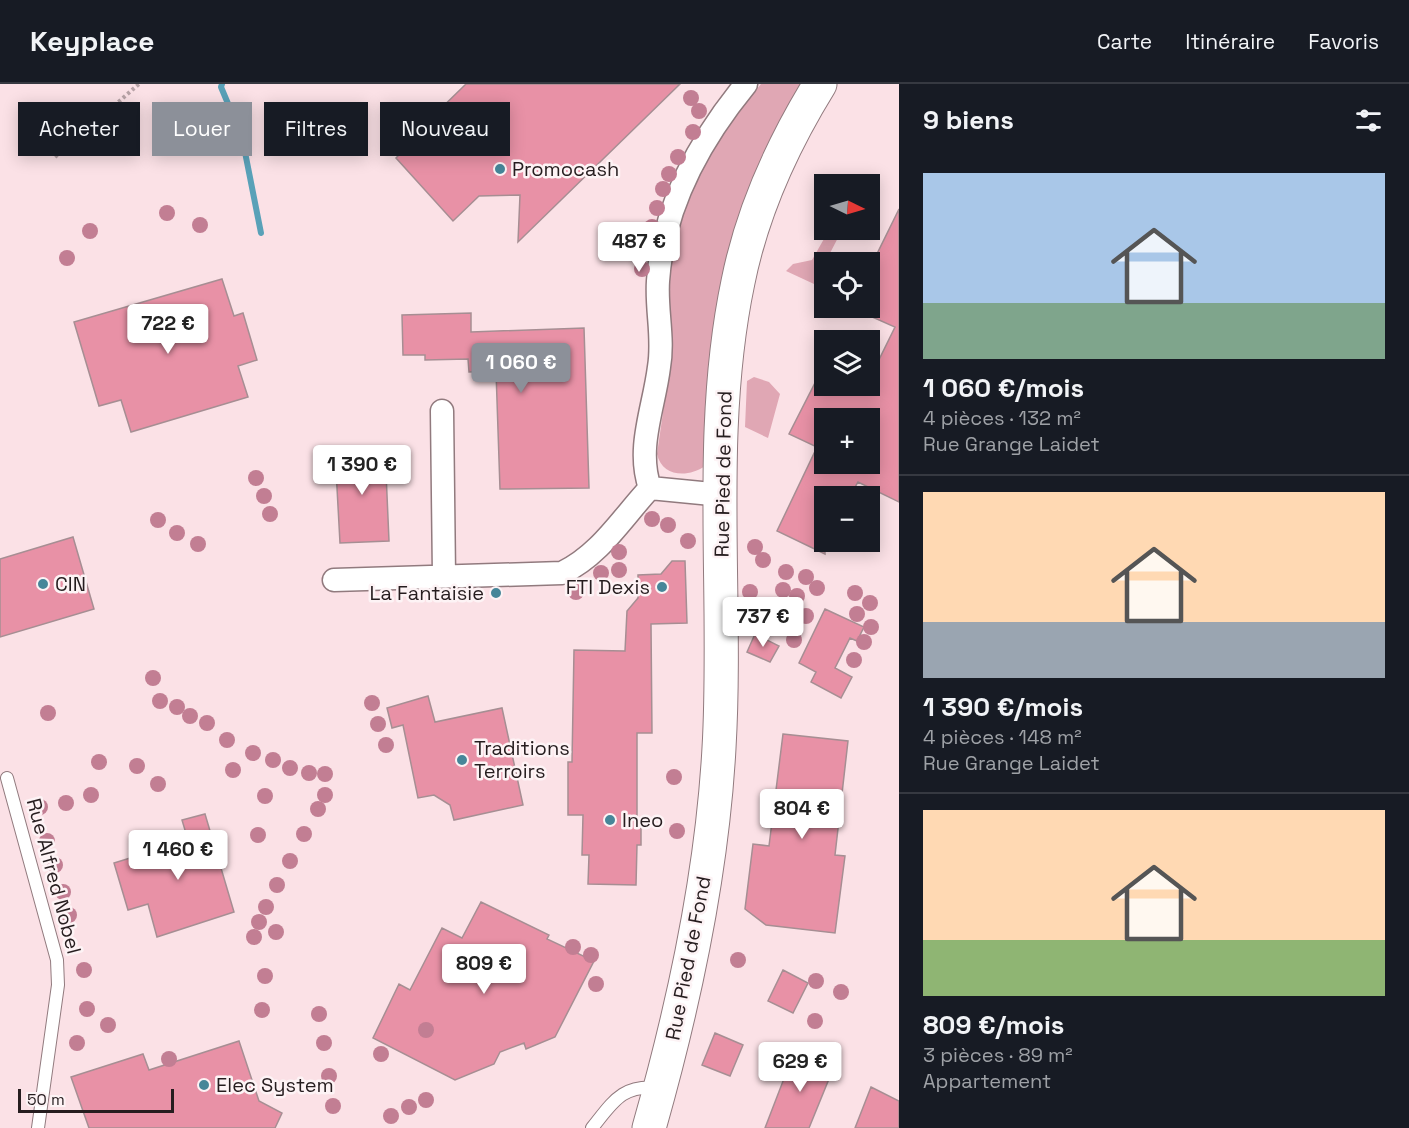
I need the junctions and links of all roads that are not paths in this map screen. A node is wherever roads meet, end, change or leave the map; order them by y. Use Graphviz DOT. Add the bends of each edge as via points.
graph roads {
  1 [pos="746,84"];
  2 [pos="820,84"];
  3 [pos="442,411"];
  4 [pos="650,488"];
  5 [pos="722,495"];
  6 [pos="444,576"];
  7 [pos="334,580"];
  8 [pos="7,778"];
  9 [pos="660,1089"];
  10 [pos="38,1128"];
  11 [pos="592,1128"];
  12 [pos="648,1128"];
  1 -- 4 [label="street" via="700,150 675,202 666,232 658,281 660,366 644,450"];
  2 -- 5 [label="main road, Rue Pied de Fond" via="764,195 740,272 725,372"];
  3 -- 6 [label="street"];
  4 -- 5 [label="street"];
  4 -- 6 [label="street" via="599,548 562,573"];
  5 -- 9 [label="main road, Rue Pied de Fond" via="716,786 695,935"];
  6 -- 7 [label="street"];
  8 -- 10 [label="lane, Rue Alfred Nobel" via="57,960 49,1068"];
  9 -- 11 [label="lane" via="634,1087 624,1092"];
  9 -- 12 [label="main road, Rue Pied de Fond"];
}
